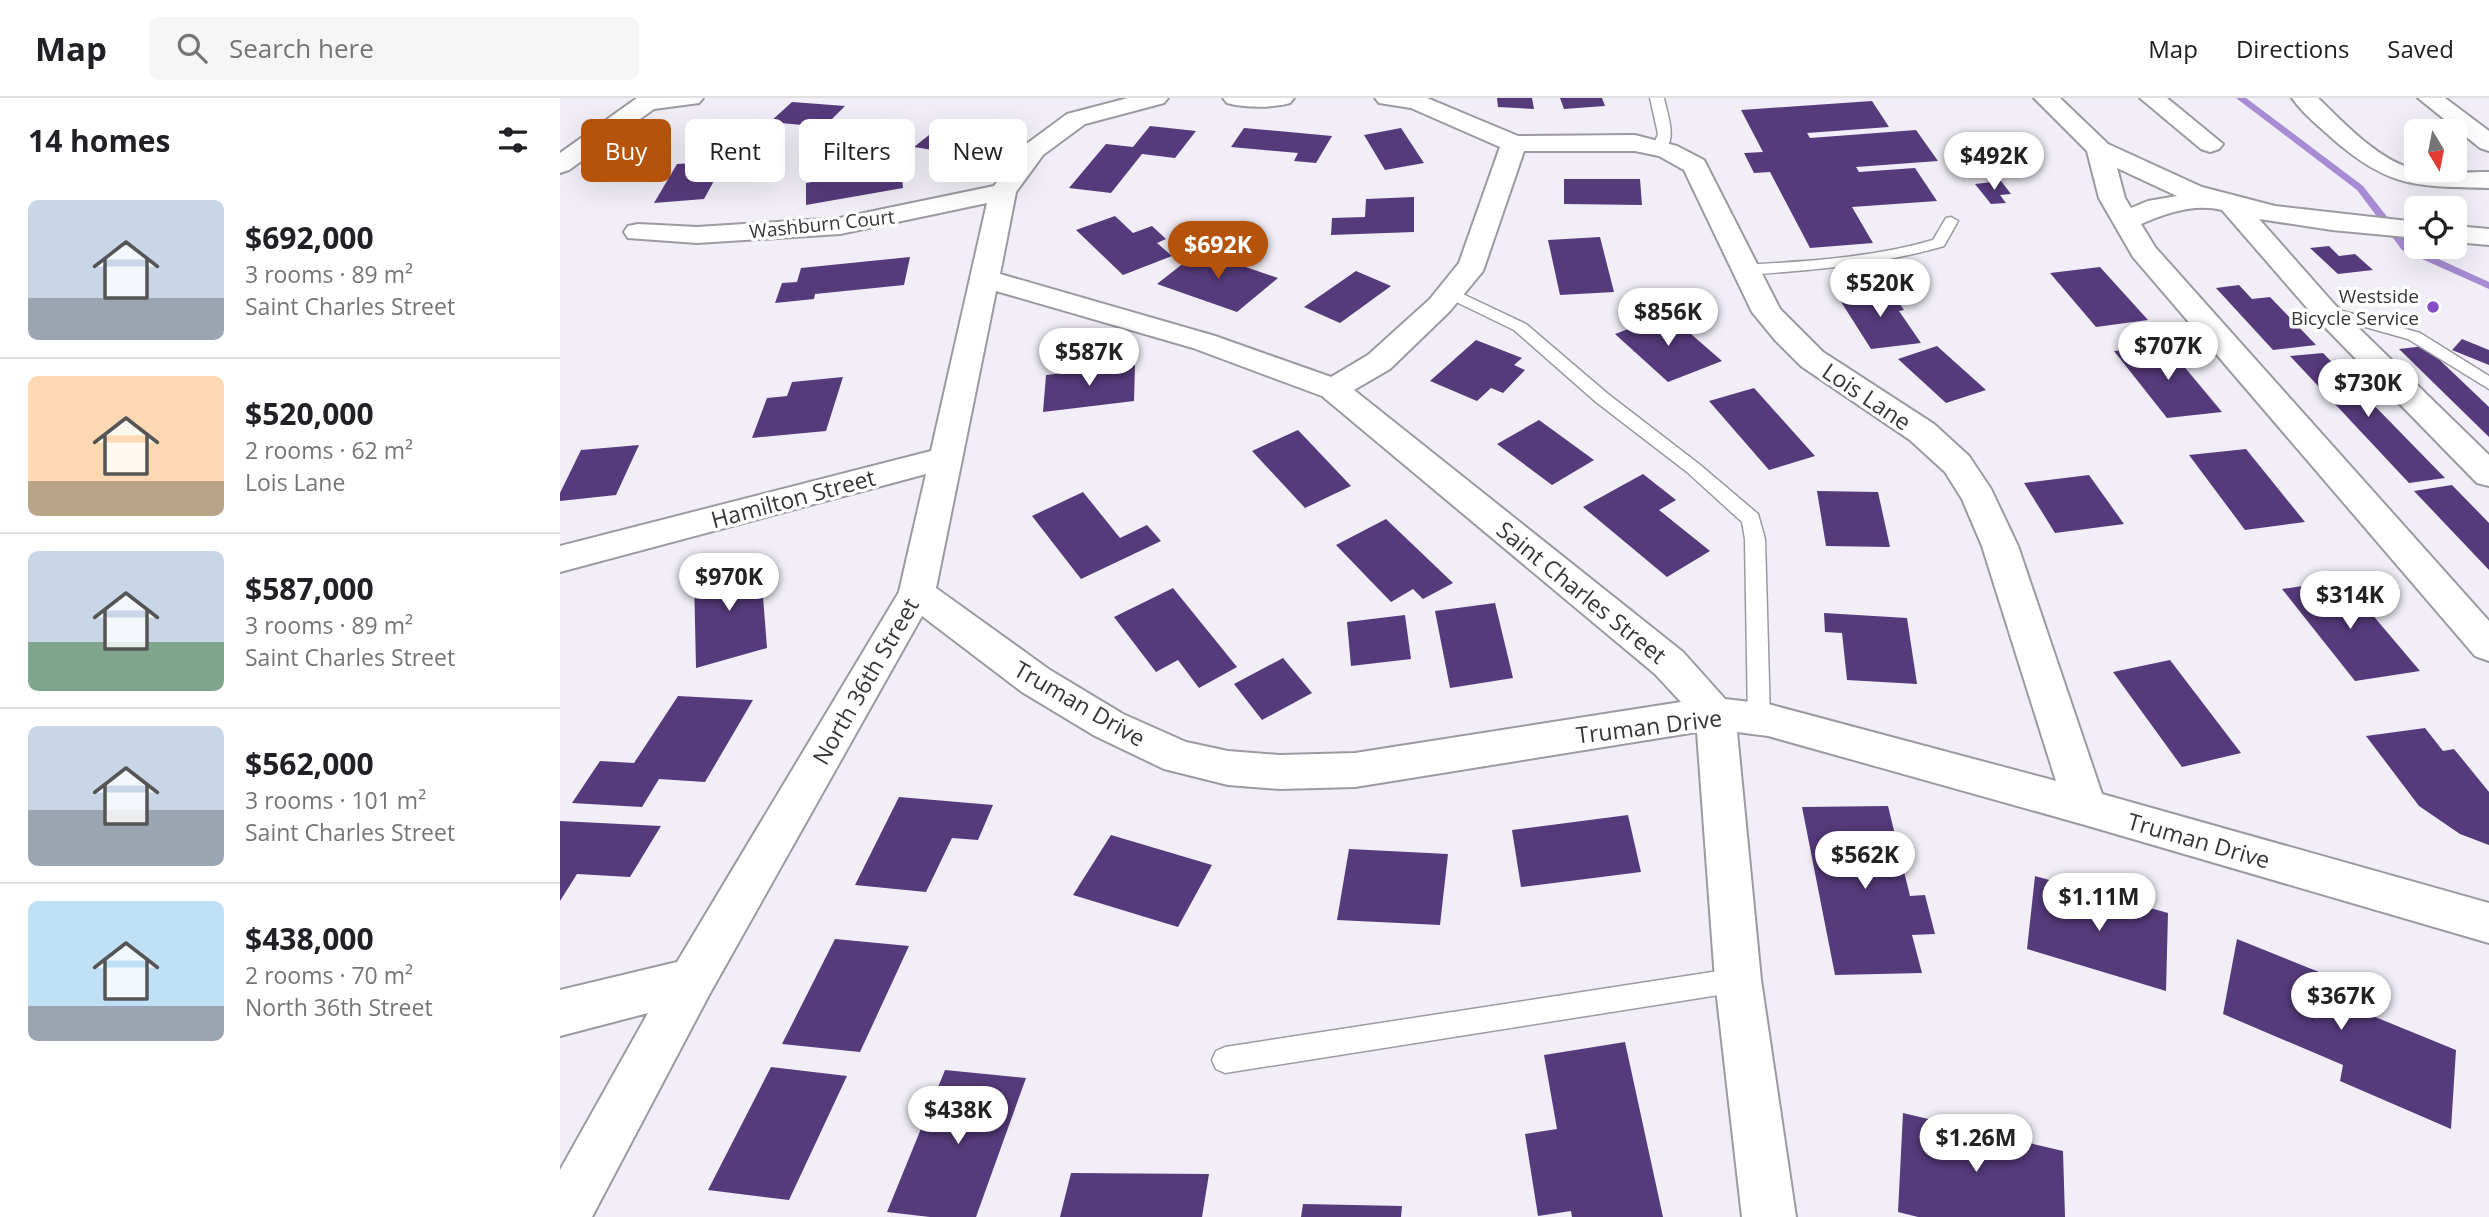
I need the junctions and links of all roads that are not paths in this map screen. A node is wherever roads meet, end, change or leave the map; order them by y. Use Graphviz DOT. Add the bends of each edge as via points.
graph roads {
  1 [pos="691,98"];
  2 [pos="1156,98"];
  3 [pos="1235,98"];
  4 [pos="1282,98"];
  5 [pos="1387,98"];
  6 [pos="1657,98"];
  7 [pos="2046,98"];
  8 [pos="2152,98"];
  9 [pos="2304,98"];
  10 [pos="2430,98"];
  11 [pos="650,100"];
  12 [pos="2489,143"];
  13 [pos="1514,144"];
  14 [pos="2210,144"];
  15 [pos="1659,149"];
  16 [pos="2099,149"];
  17 [pos="560,164"];
  18 [pos="2489,180"];
  19 [pos="1003,192"];
  20 [pos="2222,202"];
  21 [pos="2125,220"];
  22 [pos="1951,222"];
  23 [pos="2404,229"];
  24 [pos="638,232"];
  25 [pos="2467,235"];
  26 [pos="2488,237"];
  27 [pos="1746,270"];
  28 [pos="984,279"];
  29 [pos="1450,293"];
  30 [pos="2325,312"];
  31 [pos="2489,384"];
  32 [pos="1333,389"];
  33 [pos="944,458"];
  34 [pos="2489,475"];
  35 [pos="560,559"];
  36 [pos="917,593"];
  37 [pos="2489,646"];
  38 [pos="1714,713"];
  39 [pos="1759,719"];
  40 [pos="2085,807"];
  41 [pos="2489,923"];
  42 [pos="692,980"];
  43 [pos="1738,980"];
  44 [pos="560,1013"];
  45 [pos="1225,1060"];
  46 [pos="563,1217"];
  47 [pos="1769,1217"];
  1 -- 11 [label="street"];
  2 -- 19 [label="street, North 36th Street" via="1076,118 1034,150"];
  3 -- 4 [label="street"];
  5 -- 13 [label="street" via="1416,102"];
  6 -- 15 [label="lane" via="1665,134"];
  7 -- 16 [label="street"];
  8 -- 14 [label="street"];
  9 -- 18 [label="street" via="2387,167 2405,176"];
  10 -- 12 [label="street"];
  11 -- 17 [label="street"];
  13 -- 15 [label="street, Lois Lane" via="1635,143"];
  13 -- 29 [label="street" via="1473,265"];
  15 -- 27 [label="street, Lois Lane" via="1695,165"];
  16 -- 20 [label="street"];
  16 -- 21 [label="street" via="2112,198"];
  19 -- 24 [label="street, Washburn Court" via="840,226 697,235"];
  19 -- 28 [label="street, North 36th Street"];
  20 -- 21 [label="street" via="2157,207"];
  20 -- 23 [label="street"];
  20 -- 30 [label="street"];
  21 -- 37 [label="street" via="2143,251"];
  22 -- 27 [label="lane" via="1938,243 1916,250"];
  25 -- 26 [label="street"];
  27 -- 40 [label="street, Lois Lane" via="1767,312 1786,334 1812,359 1922,432 1957,464 1979,497 2000,545"];
  28 -- 32 [label="street, Saint Charles Street" via="1168,329"];
  28 -- 33 [label="street, North 36th Street"];
  29 -- 32 [label="street" via="1379,362"];
  29 -- 39 [label="lane" via="1520,327 1751,519"];
  30 -- 31 [label="lane" via="2414,336"];
  30 -- 34 [label="street"];
  32 -- 38 [label="street, Saint Charles Street" via="1669,663"];
  33 -- 35 [label="street, Hamilton Street"];
  33 -- 36 [label="street, North 36th Street"];
  36 -- 38 [label="street, Truman Drive" via="1036,681 1109,725 1179,757 1228,768 1354,770"];
  36 -- 42 [label="street, North 36th Street"];
  38 -- 39 [label="street, Truman Drive"];
  38 -- 43 [label="street"];
  39 -- 40 [label="street, Truman Drive"];
  40 -- 41 [label="street, Truman Drive"];
  42 -- 44 [label="street"];
  42 -- 46 [label="street, North 36th Street"];
  43 -- 45 [label="lane"];
  43 -- 47 [label="street"];
}
